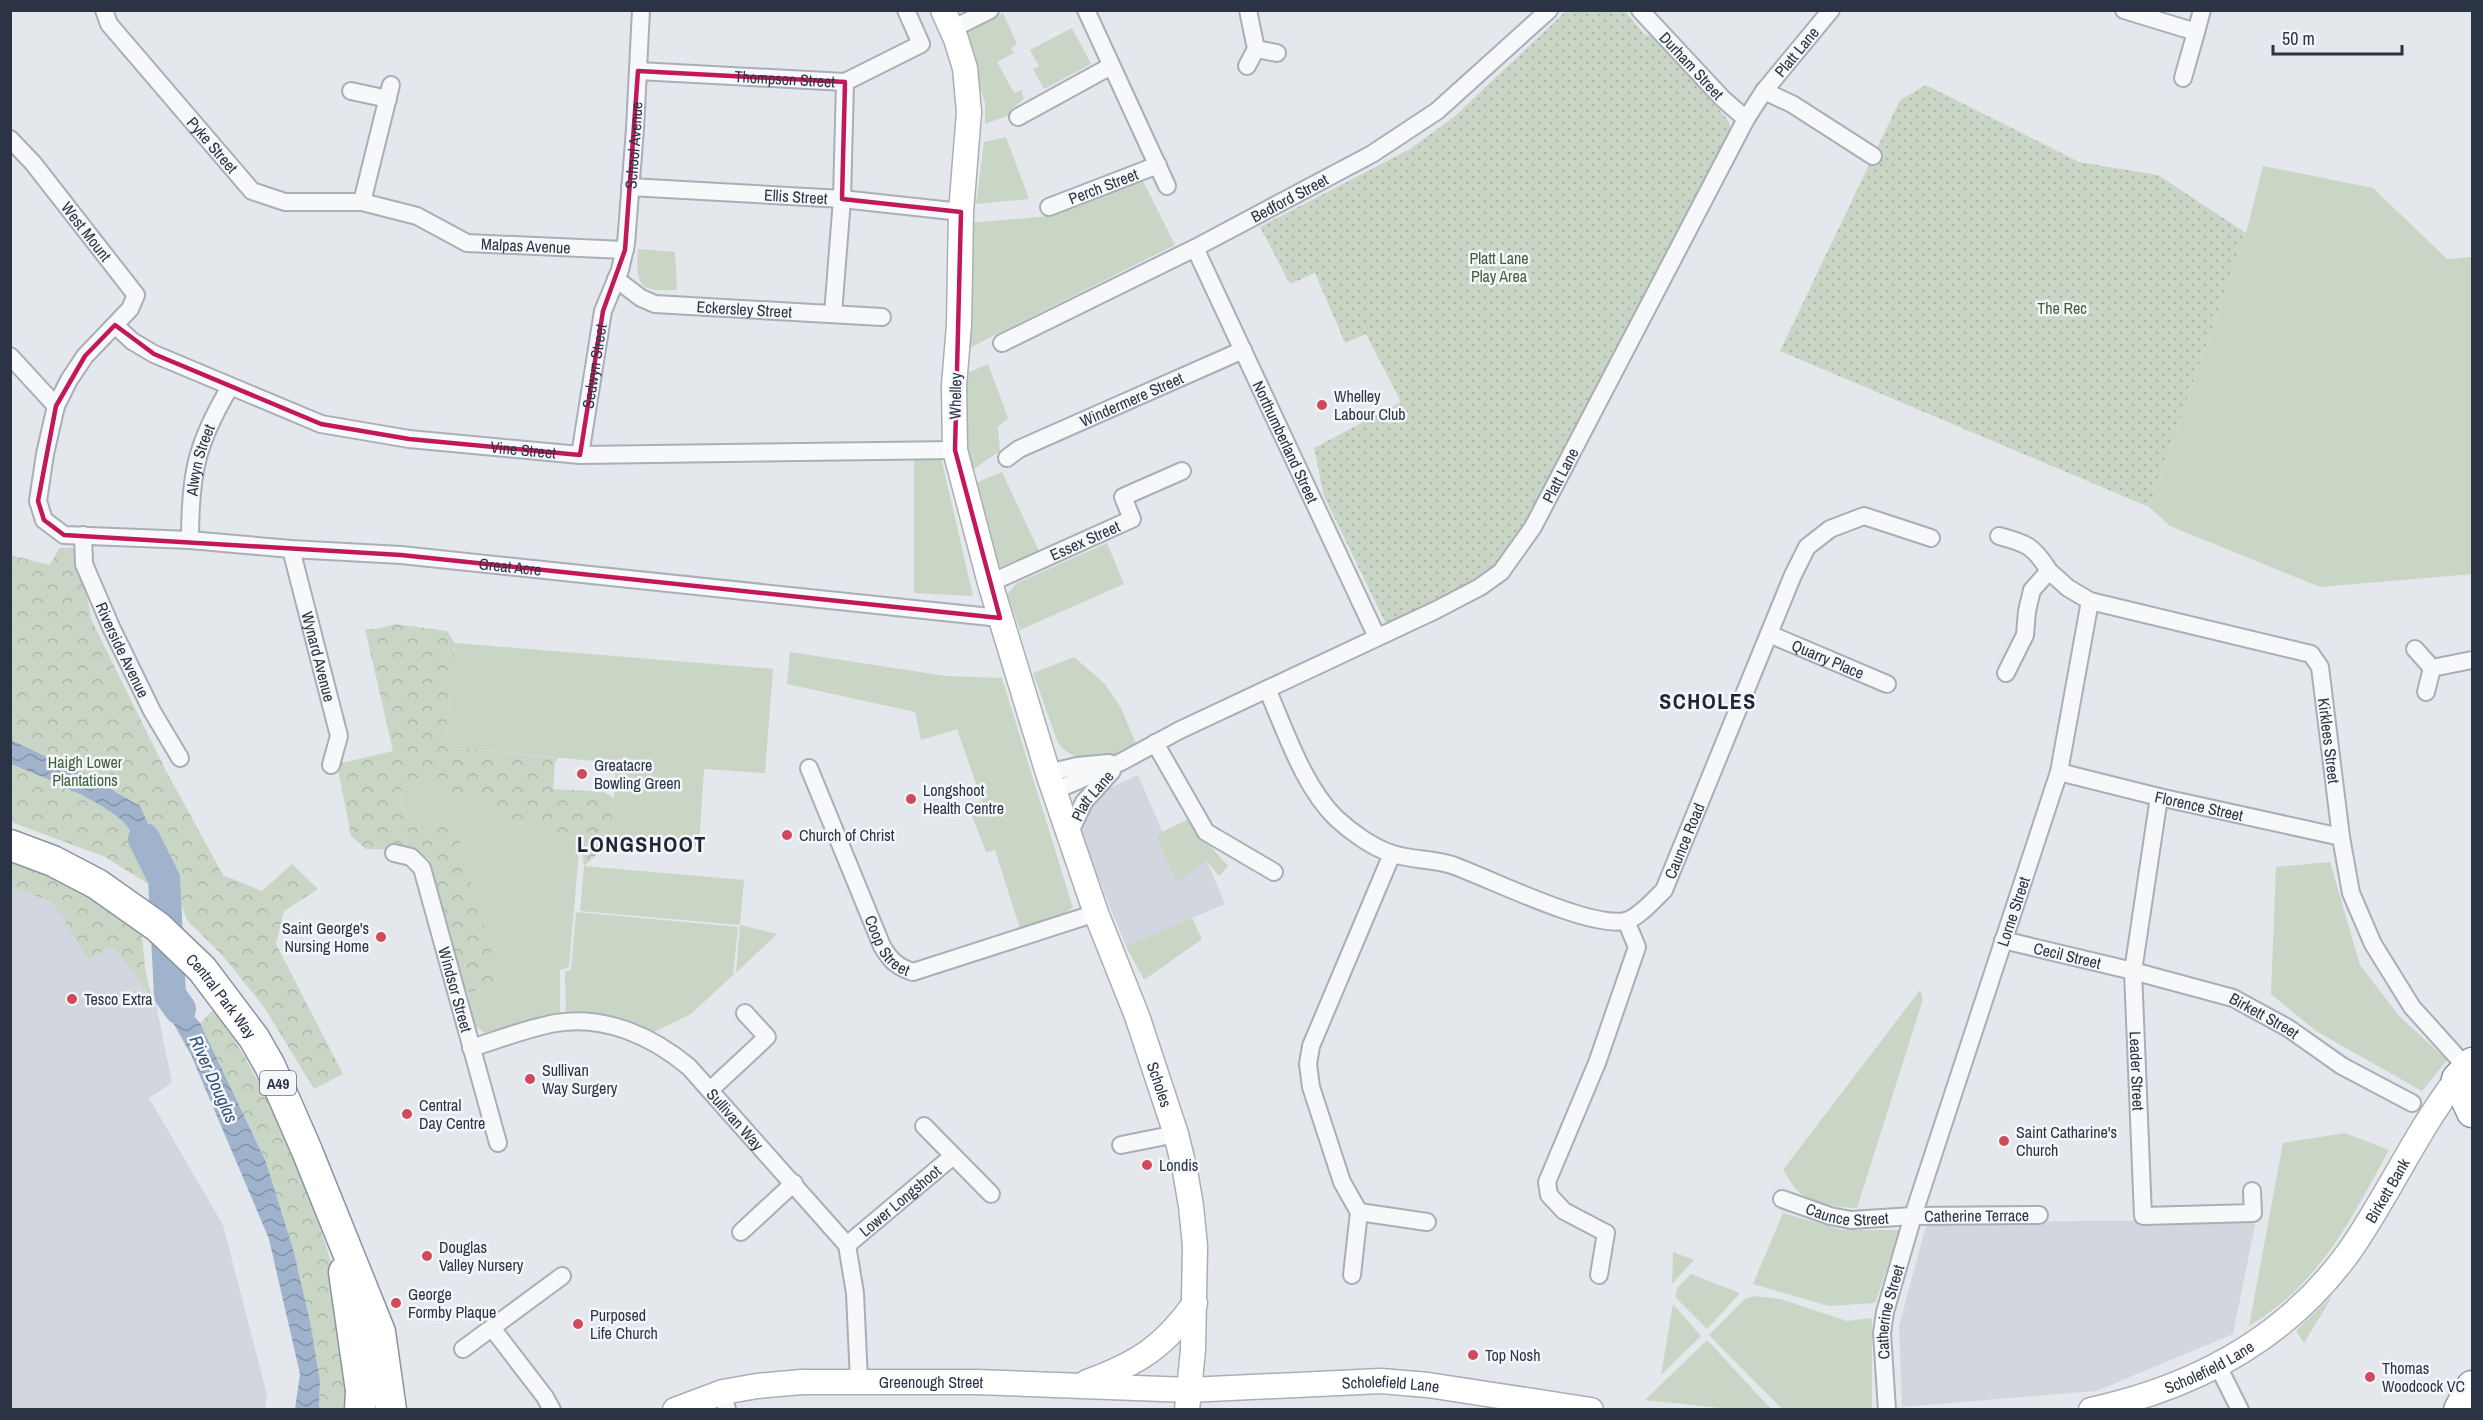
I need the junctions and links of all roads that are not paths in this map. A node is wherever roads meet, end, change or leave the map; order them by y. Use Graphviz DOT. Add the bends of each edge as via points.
graph roads {
  1 [pos="104,10"];
  2 [pos="641,10"];
  3 [pos="906,10"];
  4 [pos="990,10"];
  5 [pos="1086,10"];
  6 [pos="1248,10"];
  7 [pos="1549,10"];
  8 [pos="1641,10"];
  9 [pos="1831,10"];
  10 [pos="2124,10"];
  11 [pos="2202,10"];
  12 [pos="947,20"];
  13 [pos="2196,32"];
  14 [pos="1256,49"];
  15 [pos="1277,53"];
  16 [pos="1111,66"];
  17 [pos="1247,66"];
  18 [pos="638,71"];
  19 [pos="2183,78"];
  20 [pos="845,82"];
  21 [pos="351,91"];
  22 [pos="1764,91"];
  23 [pos="1018,117"];
  24 [pos="1746,118"];
  25 [pos="10,139"];
  26 [pos="1873,156"];
  27 [pos="1158,165"];
  28 [pos="1167,186"];
  29 [pos="630,187"];
  30 [pos="843,199"];
  31 [pos="362,202"];
  32 [pos="1049,207"];
  33 [pos="961,212"];
  34 [pos="1195,248"];
  35 [pos="625,250"];
  36 [pos="616,279"];
  37 [pos="833,314"];
  38 [pos="882,317"];
  39 [pos="115,325"];
  40 [pos="1002,343"];
  41 [pos="1243,350"];
  42 [pos="10,356"];
  43 [pos="230,387"];
  44 [pos="56,406"];
  45 [pos="1013,449"];
  46 [pos="955,450"];
  47 [pos="580,455"];
  48 [pos="1182,471"];
  49 [pos="83,535"];
  50 [pos="1999,536"];
  51 [pos="1930,538"];
  52 [pos="190,540"];
  53 [pos="291,549"];
  54 [pos="2049,570"];
  55 [pos="990,583"];
  56 [pos="2090,601"];
  57 [pos="1000,618"];
  58 [pos="1769,634"];
  59 [pos="1377,638"];
  60 [pos="2415,649"];
  61 [pos="2472,660"];
  62 [pos="2432,668"];
  63 [pos="2007,674"];
  64 [pos="1887,684"];
  65 [pos="1267,689"];
  66 [pos="2426,692"];
  67 [pos="1155,743"];
  68 [pos="180,758"];
  69 [pos="1121,762"];
  70 [pos="331,765"];
  71 [pos="809,768"];
  72 [pos="2059,772"];
  73 [pos="1051,782"];
  74 [pos="2159,797"];
  75 [pos="1069,834"];
  76 [pos="2341,837"];
  77 [pos="10,845"];
  78 [pos="394,853"];
  79 [pos="1392,854"];
  80 [pos="1274,872"];
  81 [pos="1096,913"];
  82 [pos="1626,921"];
  83 [pos="2003,940"];
  84 [pos="2133,971"];
  85 [pos="745,1013"];
  86 [pos="471,1048"];
  87 [pos="2466,1070"];
  88 [pos="710,1090"];
  89 [pos="2412,1104"];
  90 [pos="2472,1112"];
  91 [pos="924,1126"];
  92 [pos="1176,1134"];
  93 [pos="498,1143"];
  94 [pos="1121,1145"];
  95 [pos="953,1156"];
  96 [pos="794,1183"];
  97 [pos="2252,1191"];
  98 [pos="991,1194"];
  99 [pos="1782,1199"];
  100 [pos="1359,1212"];
  101 [pos="2039,1215"];
  102 [pos="1913,1216"];
  103 [pos="1427,1222"];
  104 [pos="338,1230"];
  105 [pos="741,1232"];
  106 [pos="847,1245"];
  107 [pos="562,1275"];
  108 [pos="1352,1275"];
  109 [pos="1599,1275"];
  110 [pos="2310,1296"];
  111 [pos="1195,1303"];
  112 [pos="492,1328"];
  113 [pos="463,1349"];
  114 [pos="2218,1366"];
  115 [pos="859,1381"];
  116 [pos="1079,1384"];
  117 [pos="2472,1386"];
  118 [pos="1188,1400"];
  119 [pos="725,1401"];
  120 [pos="1535,1405"];
  121 [pos="360,1410"];
  122 [pos="391,1410"];
  123 [pos="552,1410"];
  124 [pos="675,1410"];
  125 [pos="1591,1410"];
  126 [pos="1887,1410"];
  127 [pos="2091,1410"];
  128 [pos="2240,1410"];
  129 [pos="2459,1410"];
  1 -- 31 [label="street, Pyke Street" via="109,24 252,191 285,202"];
  2 -- 18 [label="street, School Avenue"];
  3 -- 20 [label="street, Thompson Street" via="921,44"];
  4 -- 12 [label="street"];
  5 -- 16 [label="street"];
  6 -- 14 [label="street"];
  7 -- 34 [label="street, Bedford Street" via="1419,124 1372,154"];
  8 -- 24 [label="street, Durham Street" via="1723,99"];
  9 -- 22 [label="street, Platt Lane"];
  10 -- 13 [label="street"];
  11 -- 13 [label="street"];
  12 -- 33 [label="street, Whelley" via="965,68 969,112"];
  13 -- 19 [label="street"];
  14 -- 15 [label="street"];
  14 -- 17 [label="street"];
  16 -- 23 [label="street"];
  16 -- 27 [label="street"];
  18 -- 20 [label="street, Thompson Street"];
  18 -- 29 [label="street, School Avenue"];
  20 -- 30 [label="street"];
  21 -- 31 [label="street" via="390,92"];
  22 -- 24 [label="street, Platt Lane"];
  22 -- 26 [label="street" via="1792,104"];
  24 -- 59 [label="street, Platt Lane" via="1533,527 1500,572"];
  25 -- 39 [label="street, West Mount" via="136,295 130,309"];
  27 -- 28 [label="street"];
  27 -- 32 [label="street, Perch Street"];
  29 -- 30 [label="street, Ellis Street"];
  29 -- 35 [label="street, School Avenue"];
  30 -- 33 [label="street, Ellis Street"];
  30 -- 37 [label="street"];
  31 -- 35 [label="street, Malpas Avenue" via="417,216 466,243"];
  33 -- 46 [label="street, Whelley"];
  34 -- 40 [label="street, Bedford Street"];
  34 -- 41 [label="street, Northumberland Street"];
  35 -- 36 [label="street, School Avenue"];
  36 -- 37 [label="street, Eckersley Street" via="655,304"];
  36 -- 47 [label="street, Sedwyn Street" via="603,311"];
  37 -- 38 [label="street, Eckersley Street"];
  39 -- 43 [label="street, Vine Street" via="132,342 154,354"];
  39 -- 44 [label="street" via="85,356"];
  41 -- 45 [label="street, Windermere Street"];
  41 -- 59 [label="street, Northumberland Street"];
  42 -- 44 [label="street"];
  43 -- 47 [label="street, Vine Street" via="321,424 409,439"];
  43 -- 52 [label="street, Alwyn Street" via="211,418 196,458"];
  44 -- 49 [label="street, Great Acre" via="38,501 44,520 64,535"];
  46 -- 47 [label="street, Vine Street"];
  46 -- 55 [label="street, Whelley"];
  48 -- 55 [label="street, Essex Street" via="1123,497 1131,519"];
  49 -- 52 [label="street, Great Acre"];
  49 -- 68 [label="street, Riverside Avenue" via="84,564 106,616 152,711"];
  50 -- 54 [label="street, Kirklees Street" via="2032,547"];
  51 -- 58 [label="street, Caunce Road" via="1864,516 1830,528 1807,547"];
  52 -- 53 [label="street, Great Acre"];
  53 -- 57 [label="street, Great Acre" via="401,555"];
  53 -- 70 [label="street, Wynard Avenue" via="339,736"];
  54 -- 56 [label="street, Kirklees Street"];
  54 -- 63 [label="street" via="2032,590 2025,635"];
  55 -- 57 [label="street, Whelley"];
  56 -- 72 [label="street, Lorne Street"];
  56 -- 76 [label="street, Kirklees Street" via="2311,654 2320,667"];
  57 -- 73 [label="street, Whelley"];
  58 -- 64 [label="street, Quarry Place"];
  58 -- 82 [label="street, Caunce Road" via="1664,890"];
  59 -- 65 [label="street, Platt Lane"];
  60 -- 62 [label="street"];
  61 -- 62 [label="street"];
  62 -- 66 [label="street"];
  65 -- 67 [label="street, Platt Lane"];
  65 -- 79 [label="street" via="1318,797 1359,837"];
  67 -- 69 [label="street, Platt Lane"];
  67 -- 80 [label="street" via="1206,832"];
  69 -- 73 [label="street, Platt Lane"];
  69 -- 75 [label="street, Platt Lane" via="1089,795"];
  71 -- 81 [label="street, Coop Street" via="882,946 900,968 913,972"];
  72 -- 74 [label="street, Florence Street"];
  72 -- 83 [label="street, Lorne Street"];
  73 -- 75 [label="street, Scholes"];
  74 -- 76 [label="street, Florence Street"];
  74 -- 84 [label="street, Leader Street"];
  75 -- 81 [label="street, Scholes"];
  76 -- 87 [label="street, Kirklees Street" via="2350,893 2373,944 2404,996"];
  77 -- 104 [label="highway, Central Park Way / A49" via="53,861 96,884 144,917 187,954 235,1011 270,1066"];
  78 -- 86 [label="street, Windsor Street" via="411,857 422,868"];
  79 -- 82 [label="street" via="1449,864 1591,919"];
  79 -- 100 [label="street" via="1311,1046 1308,1064 1325,1134 1342,1182"];
  81 -- 92 [label="street, Scholes" via="1137,1016"];
  82 -- 109 [label="street" via="1637,947 1597,1063 1547,1182 1549,1196 1564,1211 1606,1233"];
  83 -- 84 [label="street, Cecil Street"];
  83 -- 102 [label="street, Lorne Street"];
  84 -- 89 [label="street, Birkett Street" via="2233,998 2288,1028 2342,1066 2386,1083"];
  84 -- 97 [label="street, Leader Street" via="2143,1216 2253,1213"];
  85 -- 88 [label="street" via="767,1037"];
  86 -- 88 [label="street, Sullivan Way" via="554,1023 600,1023 659,1044 689,1066"];
  86 -- 93 [label="street, Windsor Street"];
  87 -- 90 [label="highway"];
  87 -- 110 [label="street, Birkett Bank" via="2416,1142 2351,1249"];
  88 -- 96 [label="street, Sullivan Way"];
  91 -- 95 [label="street, Lower Longshoot"];
  92 -- 94 [label="street"];
  92 -- 111 [label="street, Scholes" via="1191,1206"];
  95 -- 98 [label="street, Lower Longshoot"];
  95 -- 106 [label="street, Lower Longshoot"];
  96 -- 105 [label="street"];
  96 -- 106 [label="street, Sullivan Way"];
  99 -- 102 [label="street, Caunce Street" via="1841,1219"];
  100 -- 103 [label="street"];
  100 -- 108 [label="street"];
  101 -- 102 [label="street, Catherine Terrace"];
  102 -- 126 [label="street, Catherine Street" via="1882,1322"];
  104 -- 121 [label="highway, Central Park Way / A49" via="361,1391"];
  104 -- 122 [label="highway, Central Park Way / A49" via="380,1332"];
  106 -- 115 [label="street" via="855,1293"];
  107 -- 112 [label="street"];
  110 -- 114 [label="street, Scholefield Lane" via="2260,1340"];
  111 -- 116 [label="street" via="1163,1342 1145,1356"];
  111 -- 118 [label="street, Scholes"];
  112 -- 113 [label="street"];
  112 -- 123 [label="street"];
  114 -- 127 [label="street, Scholefield Lane" via="2170,1388"];
  114 -- 128 [label="street"];
  115 -- 116 [label="street, Greenough Street"];
  115 -- 119 [label="street, Greenough Street" via="791,1383"];
  116 -- 118 [label="street, Greenough Street" via="1141,1389"];
  117 -- 129 [label="highway"];
  118 -- 120 [label="street, Scholefield Lane" via="1381,1381 1428,1385"];
  119 -- 124 [label="street, Greenough Street"];
  120 -- 125 [label="street, Scholefield Lane"];
}
